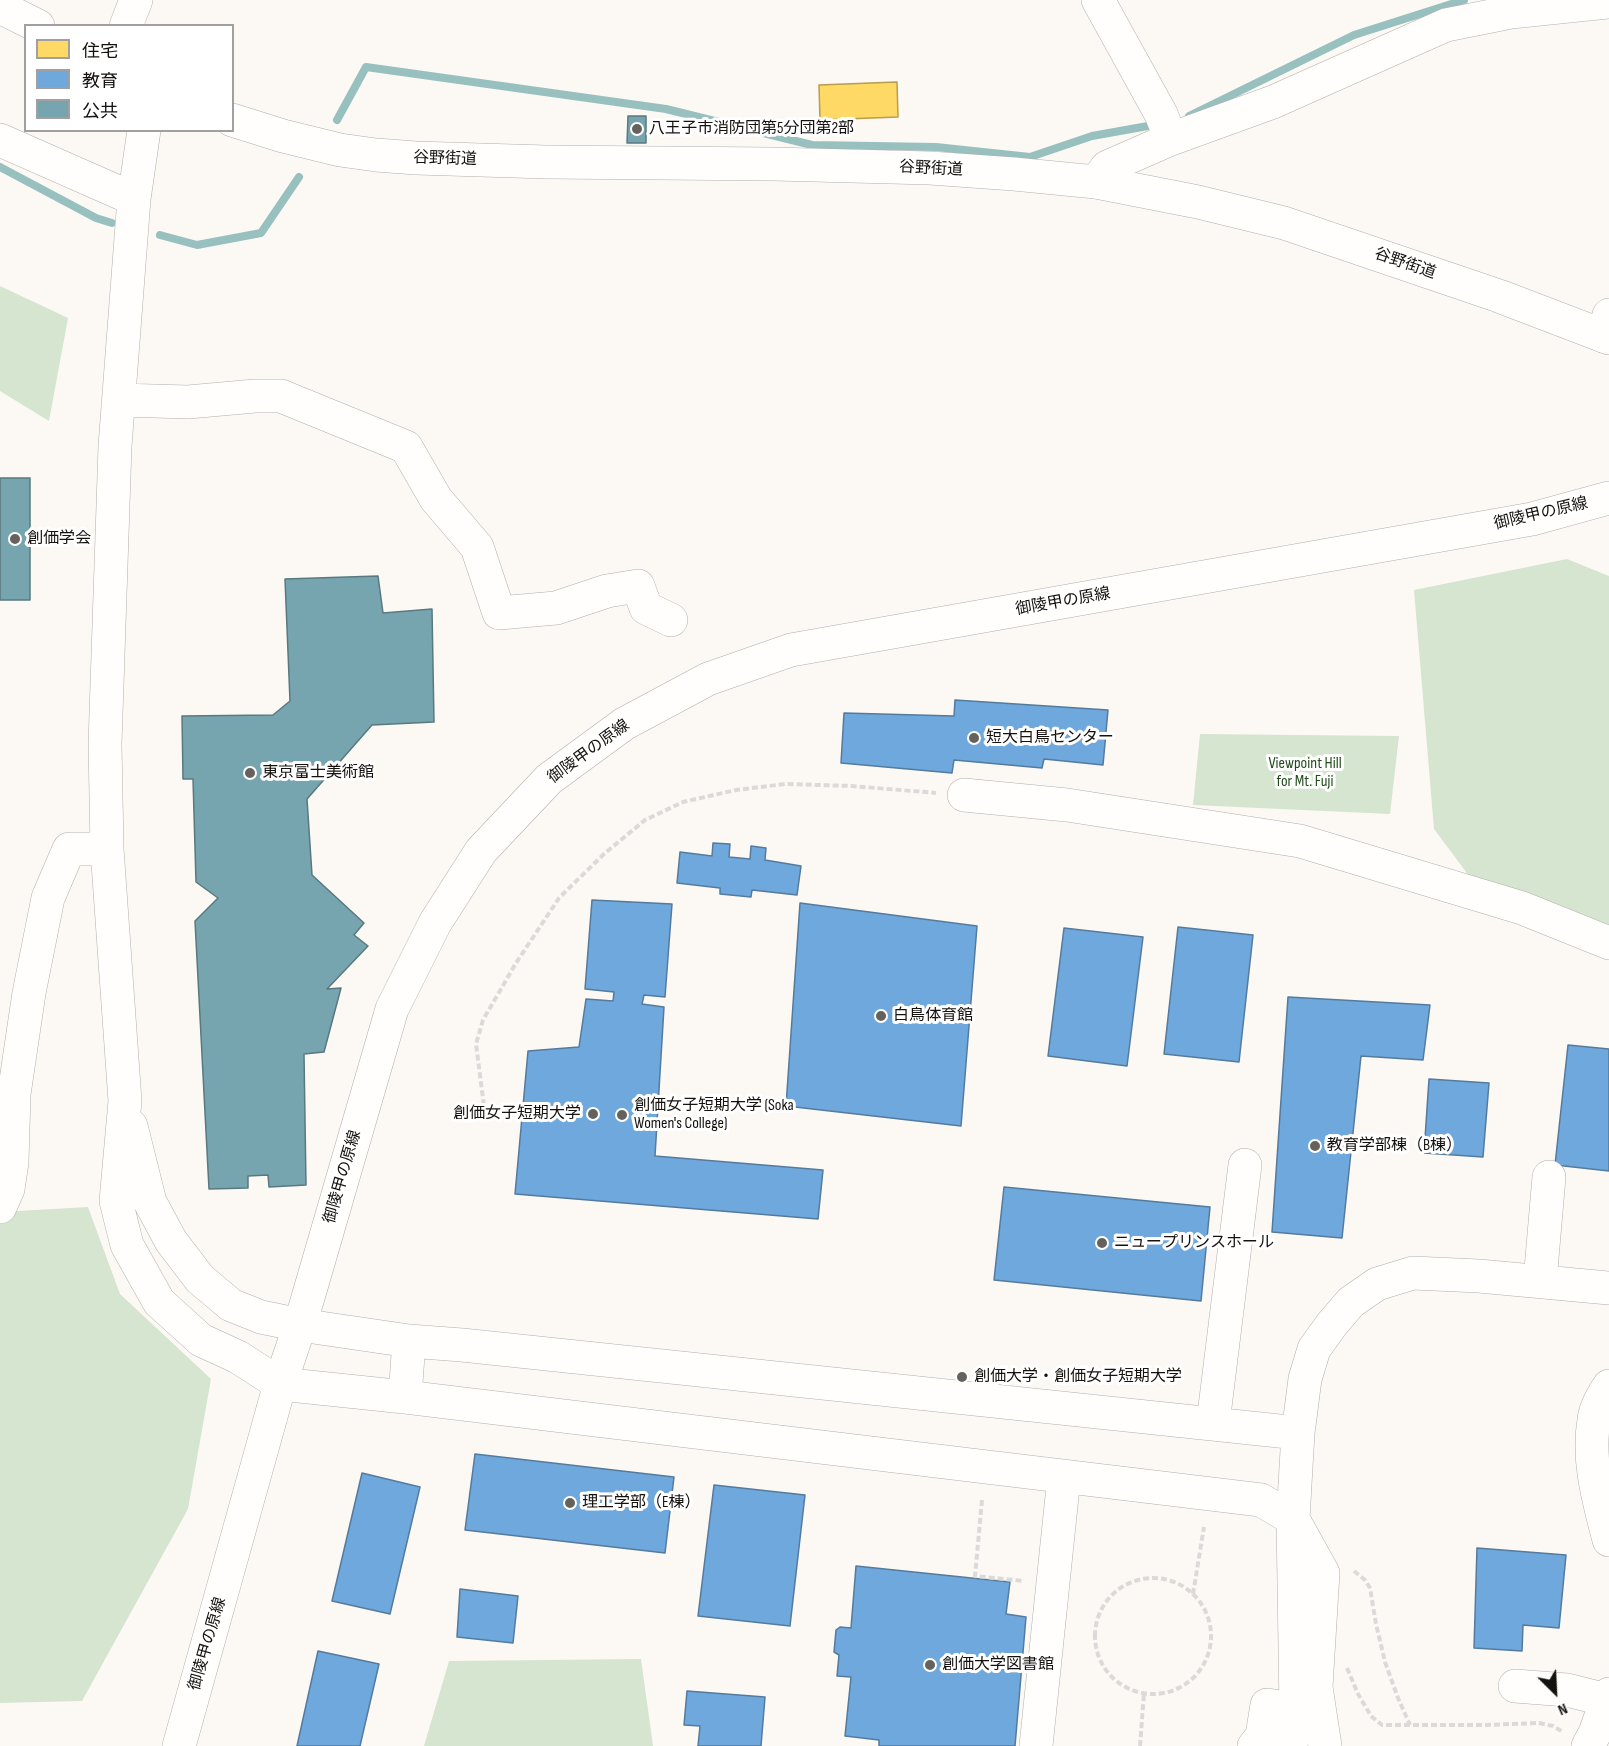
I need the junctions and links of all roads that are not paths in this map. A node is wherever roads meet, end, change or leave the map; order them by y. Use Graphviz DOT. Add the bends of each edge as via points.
graph roads {
  1 [pos="136,0"];
  2 [pos="1098,0"];
  3 [pos="1609,2"];
  4 [pos="6,6"];
  5 [pos="35,24"];
  6 [pos="127,24"];
  7 [pos="234,121"];
  8 [pos="1167,128"];
  9 [pos="144,132"];
  10 [pos="0,140"];
  11 [pos="1096,182"];
  12 [pos="134,199"];
  13 [pos="1607,330"];
  14 [pos="119,400"];
  15 [pos="1609,498"];
  16 [pos="670,620"];
  17 [pos="964,795"];
  18 [pos="107,849"];
  19 [pos="1609,944"];
  20 [pos="125,1101"];
  21 [pos="1245,1165"];
  22 [pos="1549,1177"];
  23 [pos="3,1194"];
  24 [pos="1540,1281"];
  25 [pos="1609,1288"];
  26 [pos="300,1326"];
  27 [pos="409,1341"];
  28 [pos="280,1384"];
  29 [pos="1608,1395"];
  30 [pos="405,1396"];
  31 [pos="1213,1423"];
  32 [pos="1298,1433"];
  33 [pos="1064,1477"];
  34 [pos="1602,1484"];
  35 [pos="1293,1519"];
  36 [pos="1609,1540"];
  37 [pos="1515,1686"];
  38 [pos="1303,1694"];
  39 [pos="1608,1697"];
  40 [pos="1579,1741"];
  41 [pos="179,1746"];
  42 [pos="1036,1746"];
  43 [pos="1254,1746"];
  44 [pos="1291,1746"];
  45 [pos="1325,1746"];
  1 -- 6 [label="street"];
  2 -- 8 [label="street"];
  3 -- 8 [label="street" via="1511,12 1446,25 1273,102"];
  4 -- 5 [label="street"];
  7 -- 11 [label="street, 谷野街道" via="317,145 375,156 930,168"];
  8 -- 11 [label="street" via="1107,167"];
  9 -- 12 [label="street"];
  10 -- 12 [label="street"];
  11 -- 13 [label="street, 谷野街道" via="1284,223"];
  12 -- 14 [label="street"];
  14 -- 16 [label="street" via="188,402 281,396 406,447 436,499 477,547 500,613 556,608 638,586 646,608"];
  14 -- 18 [label="street" via="106,732"];
  15 -- 26 [label="street, 御陵甲の原線" via="1532,519 791,650 708,679 624,724 549,779 482,851 435,923 392,1009"];
  17 -- 19 [label="street" via="1067,805 1300,842 1522,908"];
  18 -- 20 [label="street"];
  18 -- 23 [label="street" via="69,849 48,898 29,993 14,1094 12,1162"];
  20 -- 26 [label="street" via="150,1202 171,1241 200,1279 231,1305"];
  20 -- 28 [label="street" via="116,1202 127,1245 159,1302 201,1340 238,1357"];
  21 -- 31 [label="street"];
  22 -- 24 [label="street"];
  24 -- 25 [label="street"];
  24 -- 32 [label="street" via="1413,1273 1377,1284 1352,1302 1314,1350 1305,1379"];
  26 -- 27 [label="street"];
  26 -- 28 [label="street, 御陵甲の原線"];
  27 -- 30 [label="street"];
  27 -- 31 [label="street"];
  28 -- 30 [label="street"];
  28 -- 41 [label="street, 御陵甲の原線"];
  29 -- 34 [label="street" via="1594,1418 1592,1456"];
  30 -- 33 [label="street"];
  31 -- 32 [label="street"];
  32 -- 35 [label="street"];
  33 -- 35 [label="street" via="1261,1500"];
  33 -- 42 [label="street"];
  34 -- 36 [label="street"];
  35 -- 38 [label="street"];
  35 -- 38 [label="street" via="1323,1573 1319,1645"];
  37 -- 39 [label="street"];
  38 -- 43 [label="street" via="1267,1705 1262,1736"];
  38 -- 44 [label="street"];
  38 -- 45 [label="street"];
  39 -- 40 [label="street" via="1594,1733"];
}
